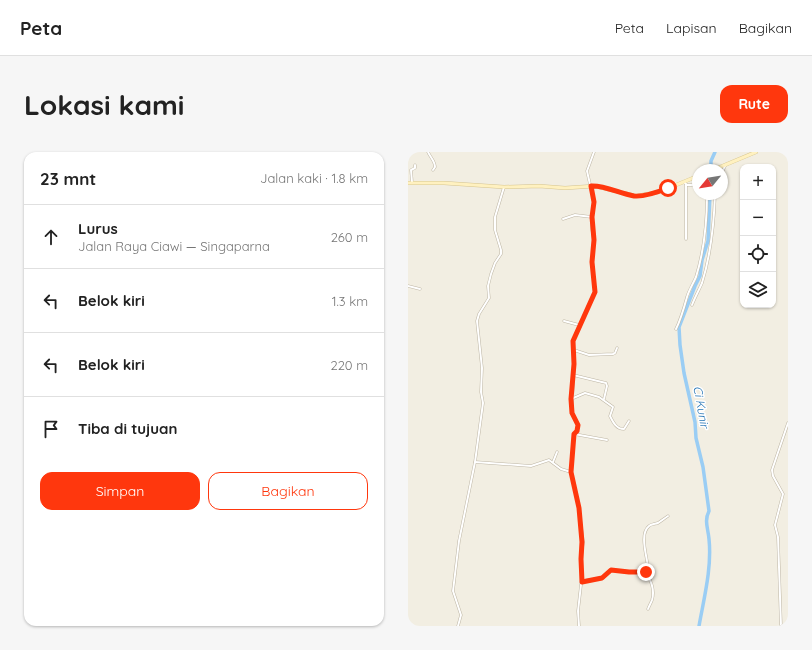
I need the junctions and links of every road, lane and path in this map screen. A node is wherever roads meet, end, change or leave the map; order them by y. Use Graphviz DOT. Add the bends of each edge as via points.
graph roads {
  1 [pos="428,152"];
  2 [pos="594,152"];
  3 [pos="756,152"];
  4 [pos="728,164"];
  5 [pos="415,165"];
  6 [pos="433,170"];
  7 [pos="692,179"];
  8 [pos="410,183"];
  9 [pos="685,183"];
  10 [pos="692,184"];
  11 [pos="591,186"];
  12 [pos="504,187"];
  13 [pos="707,200"];
  14 [pos="715,200"];
  15 [pos="592,217"];
  16 [pos="563,219"];
  17 [pos="686,239"];
  18 [pos="408,286"];
  19 [pos="420,289"];
  20 [pos="692,305"];
  21 [pos="564,321"];
  22 [pos="579,325"];
  23 [pos="676,329"];
  24 [pos="617,348"];
  25 [pos="574,350"];
  26 [pos="573,375"];
  27 [pos="571,399"];
  28 [pos="604,399"];
  29 [pos="629,421"];
  30 [pos="788,423"];
  31 [pos="574,434"];
  32 [pos="608,440"];
  33 [pos="557,452"];
  34 [pos="475,462"];
  35 [pos="553,462"];
  36 [pos="571,472"];
  37 [pos="668,516"];
  38 [pos="646,572"];
  39 [pos="582,582"];
  40 [pos="648,609"];
  41 [pos="458,626"];
  42 [pos="579,626"];
  43 [pos="781,626"];
  1 -- 6 [label="street" via="435,164"];
  2 -- 11 [label="street" via="587,171"];
  3 -- 4 [label="main road"];
  5 -- 8 [label="street" via="411,170"];
  7 -- 9 [label="main road"];
  8 -- 12 [label="main road"];
  9 -- 10 [label="street"];
  9 -- 11 [label="main road" via="659,192 636,196"];
  9 -- 17 [label="street"];
  11 -- 12 [label="main road"];
  11 -- 15 [label="street" via="594,202"];
  12 -- 34 [label="street" via="495,218 501,254 490,278 489,298 477,321 483,403"];
  13 -- 23 [label="street" via="703,248"];
  14 -- 20 [label="street" via="711,246 701,284"];
  15 -- 16 [label="street" via="575,214"];
  15 -- 22 [label="street" via="595,292"];
  18 -- 19 [label="street"];
  21 -- 22 [label="street"];
  22 -- 25 [label="street" via="573,341"];
  24 -- 25 [label="street" via="613,354 589,355"];
  25 -- 26 [label="street"];
  26 -- 27 [label="street"];
  26 -- 28 [label="street" via="606,383"];
  27 -- 28 [label="street" via="585,392"];
  27 -- 31 [label="street" via="572,413 578,425"];
  28 -- 29 [label="street" via="613,407 610,416 619,429 624,429"];
  30 -- 43 [label="street" via="772,470 783,494 775,525 778,537"];
  31 -- 32 [label="street"];
  31 -- 36 [label="street"];
  33 -- 35 [label="street"];
  34 -- 35 [label="street" via="531,466 549,460"];
  34 -- 41 [label="street" via="459,541 453,591 461,615"];
  35 -- 36 [label="street" via="561,469"];
  36 -- 39 [label="street" via="579,508"];
  37 -- 38 [label="street" via="649,525 644,534 644,549 649,570"];
  38 -- 39 [label="street" via="611,570 602,578"];
  38 -- 40 [label="street" via="653,590"];
  39 -- 42 [label="street" via="578,611"];
}
